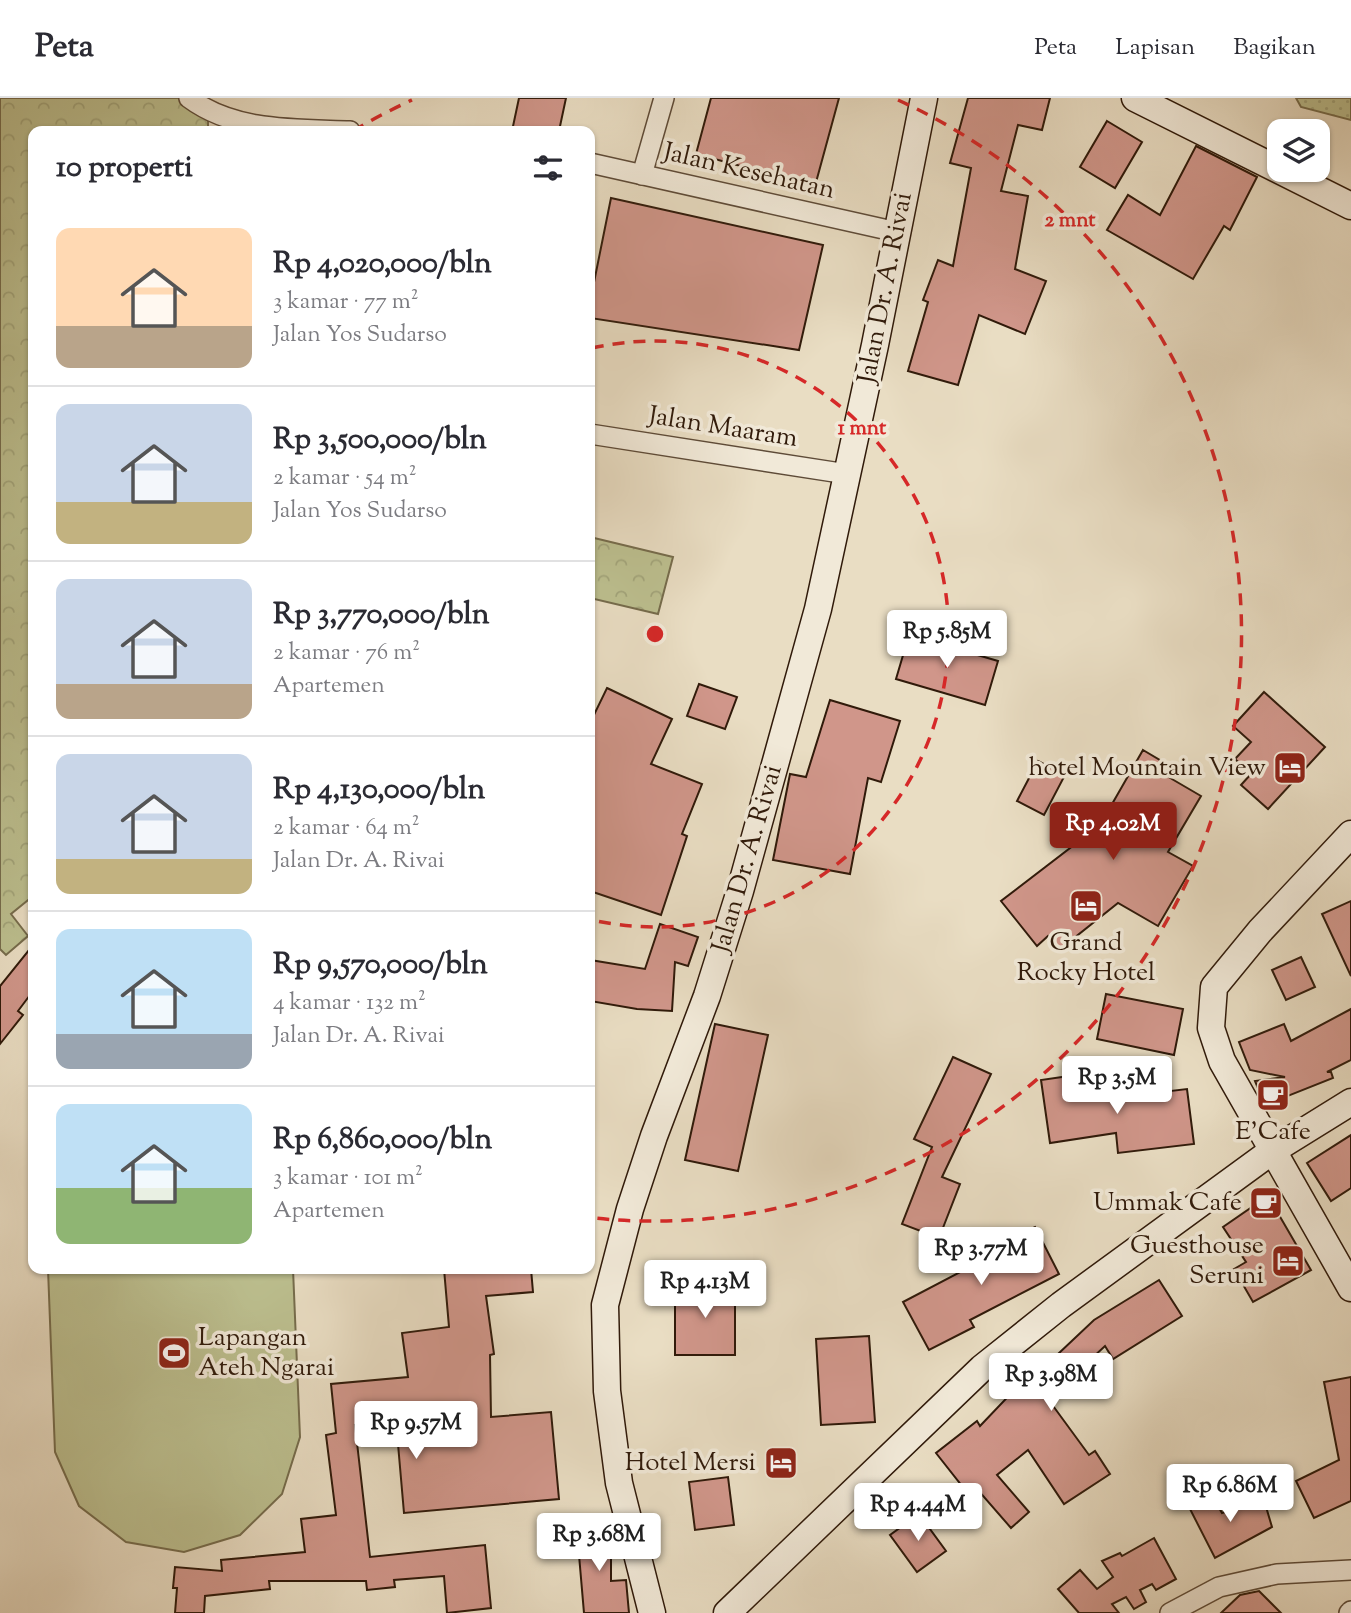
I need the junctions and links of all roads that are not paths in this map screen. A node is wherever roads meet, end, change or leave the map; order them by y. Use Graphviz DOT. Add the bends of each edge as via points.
graph roads {
  1 [pos="189,98"];
  2 [pos="664,98"];
  3 [pos="923,98"];
  4 [pos="1135,98"];
  5 [pos="260,126"];
  6 [pos="595,164"];
  7 [pos="642,174"];
  8 [pos="1351,206"];
  9 [pos="897,232"];
  10 [pos="595,436"];
  11 [pos="847,474"];
  12 [pos="1351,834"];
  13 [pos="1351,1102"];
  14 [pos="1272,1151"];
  15 [pos="1351,1288"];
  16 [pos="1351,1570"];
  17 [pos="652,1613"];
  18 [pos="727,1613"];
  19 [pos="1170,1613"];
  1 -- 5 [label="street" via="238,122"];
  2 -- 7 [label="street"];
  3 -- 9 [label="main road, Jalan Dr. A. Rivai"];
  4 -- 8 [label="main road"];
  6 -- 7 [label="street, Jalan Kesehatan"];
  7 -- 9 [label="street, Jalan Kesehatan"];
  9 -- 11 [label="main road, Jalan Dr. A. Rivai"];
  10 -- 11 [label="street, Jalan Maaram"];
  11 -- 17 [label="main road, Jalan Dr. A. Rivai" via="818,609 740,891 707,996 654,1136 605,1305 607,1391 619,1483"];
  12 -- 14 [label="main road" via="1260,930 1214,988 1211,1028 1222,1061"];
  13 -- 14 [label="main road"];
  14 -- 15 [label="main road"];
  14 -- 18 [label="main road" via="982,1368"];
  16 -- 19 [label="street" via="1277,1574 1219,1587"];
}
